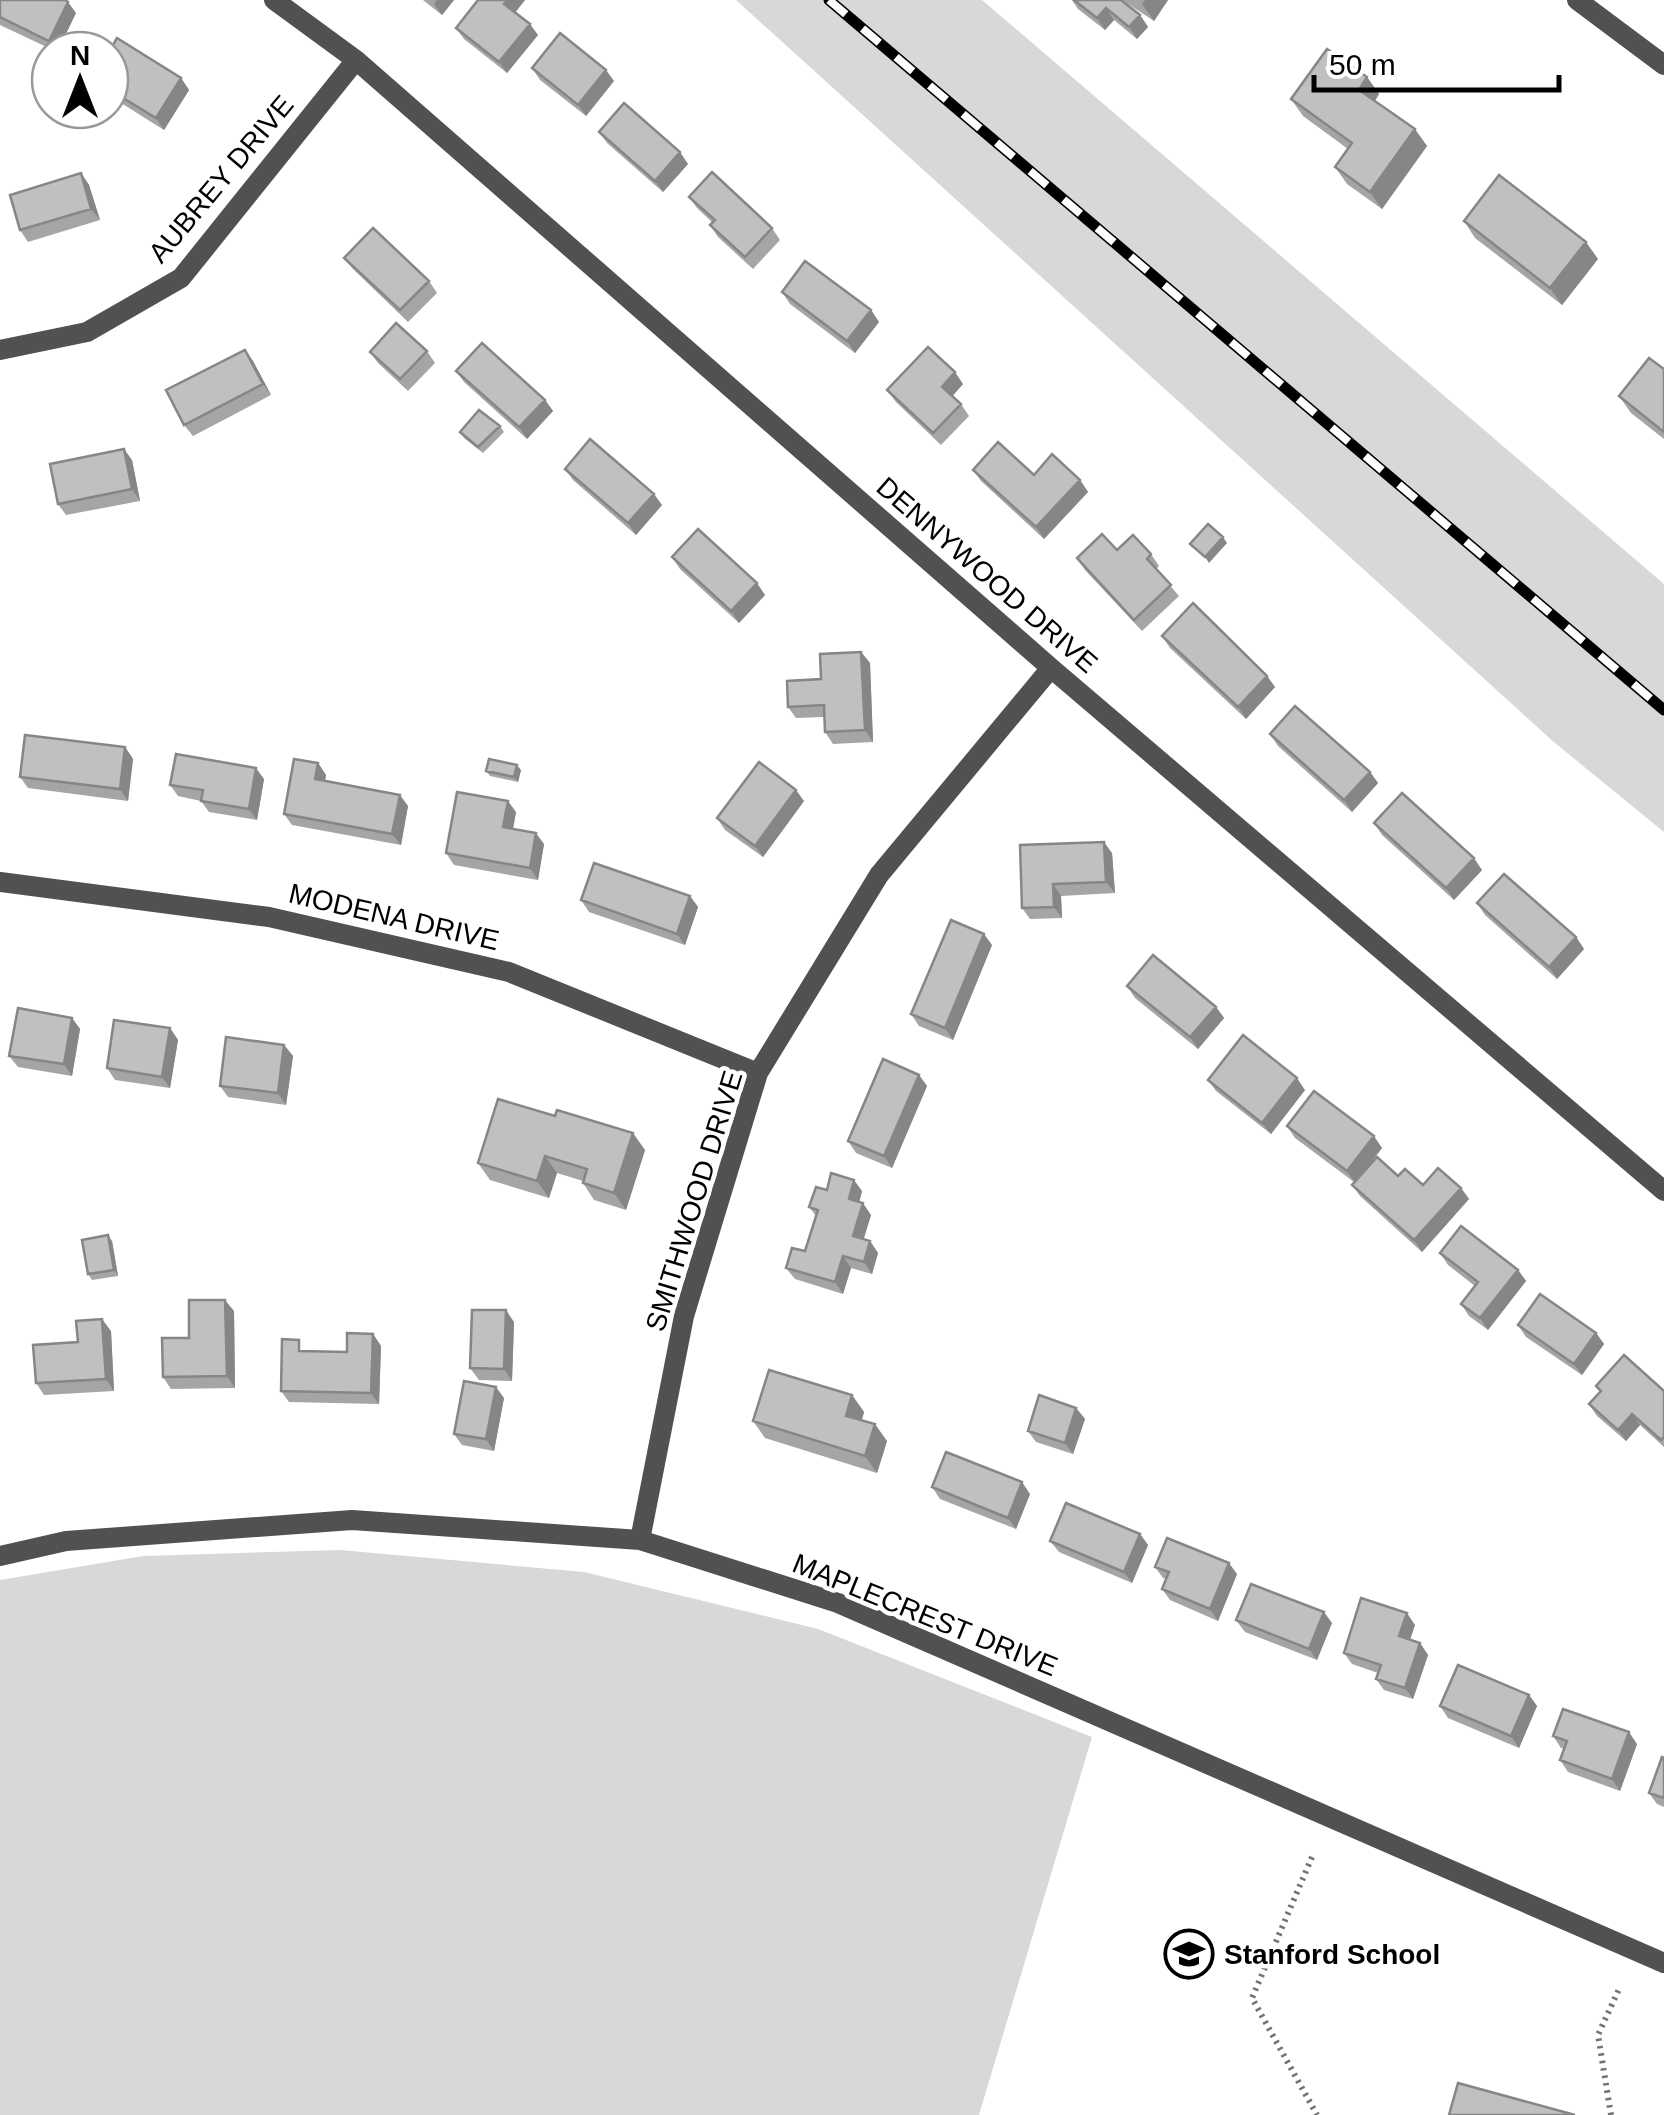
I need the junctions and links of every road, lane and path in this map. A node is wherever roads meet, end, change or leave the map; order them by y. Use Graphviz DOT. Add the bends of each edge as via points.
graph roads {
  1 [pos="274,0"];
  2 [pos="1577,0"];
  3 [pos="356,60"];
  4 [pos="1664,65"];
  5 [pos="0,350"];
  6 [pos="1051,668"];
  7 [pos="0,882"];
  8 [pos="758,1073"];
  9 [pos="1664,1190"];
  10 [pos="640,1540"];
  11 [pos="0,1556"];
  12 [pos="1312,1857"];
  13 [pos="1664,1963"];
  14 [pos="1619,1989"];
  15 [pos="1317,2115"];
  16 [pos="1611,2115"];
  1 -- 3 [label="street, DENNYWOOD DRIVE"];
  2 -- 4 [label="street"];
  3 -- 5 [label="street, AUBREY DRIVE" via="181,278 87,332"];
  3 -- 6 [label="street, DENNYWOOD DRIVE"];
  6 -- 8 [label="street, SMITHWOOD DRIVE" via="879,875"];
  6 -- 9 [label="street, DENNYWOOD DRIVE"];
  7 -- 8 [label="street, MODENA DRIVE" via="269,916 509,972"];
  8 -- 10 [label="street, SMITHWOOD DRIVE" via="684,1316"];
  10 -- 11 [label="street, MAPLECREST DRIVE" via="352,1520 66,1541"];
  10 -- 13 [label="street, MAPLECREST DRIVE" via="838,1603"];
  12 -- 15 [label="path" via="1252,1998"];
  14 -- 16 [label="path" via="1598,2035"];
}
